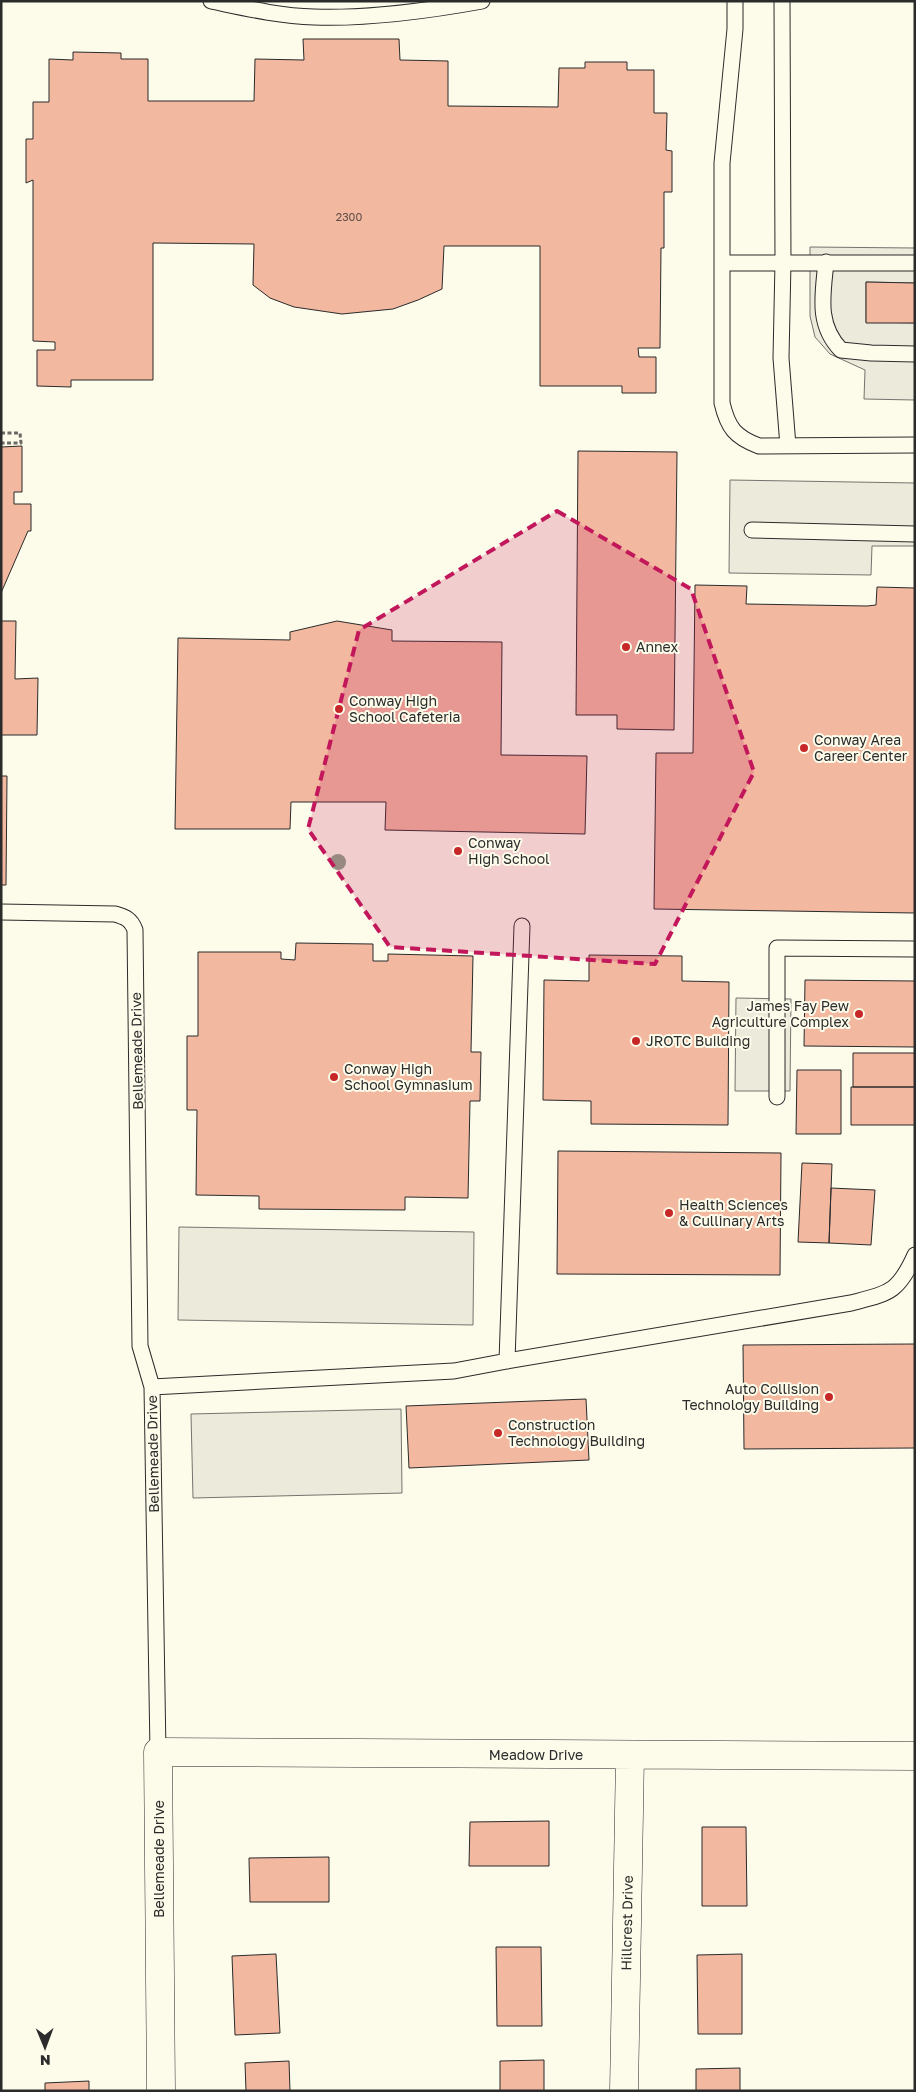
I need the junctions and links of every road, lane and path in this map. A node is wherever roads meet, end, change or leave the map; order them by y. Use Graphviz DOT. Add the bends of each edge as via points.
graph roads {
  1 [pos="211,1"];
  2 [pos="482,1"];
  3 [pos="735,1"];
  4 [pos="782,1"];
  5 [pos="783,262"];
  6 [pos="826,262"];
  7 [pos="915,263"];
  8 [pos="722,264"];
  9 [pos="915,354"];
  10 [pos="1,434"];
  11 [pos="1,443"];
  12 [pos="915,445"];
  13 [pos="788,446"];
  14 [pos="752,530"];
  15 [pos="915,534"];
  16 [pos="1,912"];
  17 [pos="522,926"];
  18 [pos="915,949"];
  19 [pos="777,1098"];
  20 [pos="915,1255"];
  21 [pos="507,1361"];
  22 [pos="152,1386"];
  23 [pos="158,1752"];
  24 [pos="630,1756"];
  25 [pos="915,1756"];
  26 [pos="161,2091"];
  27 [pos="624,2091"];
  1 -- 2 [label="lane" via="313,17 425,11"];
  3 -- 8 [label="lane" via="722,163"];
  4 -- 5 [label="lane"];
  5 -- 6 [label="lane"];
  5 -- 8 [label="lane"];
  5 -- 13 [label="lane" via="781,358"];
  6 -- 7 [label="lane"];
  6 -- 9 [label="lane" via="822,311 831,340 841,350"];
  8 -- 13 [label="lane" via="722,403 726,417 744,440 759,446"];
  10 -- 11 [label="path" via="20,433 20,443"];
  12 -- 13 [label="lane"];
  14 -- 15 [label="lane"];
  16 -- 22 [label="lane, Bellemeade Drive" via="115,914 132,922 135,930 140,1346"];
  17 -- 21 [label="lane"];
  18 -- 19 [label="lane" via="778,948"];
  20 -- 21 [label="lane" via="900,1283 872,1298"];
  21 -- 22 [label="lane" via="454,1372"];
  22 -- 23 [label="lane, Bellemeade Drive"];
  23 -- 24 [label="street, Meadow Drive"];
  23 -- 26 [label="street, Bellemeade Drive"];
  24 -- 25 [label="street, Meadow Drive"];
  24 -- 27 [label="street, Hillcrest Drive"];
}
